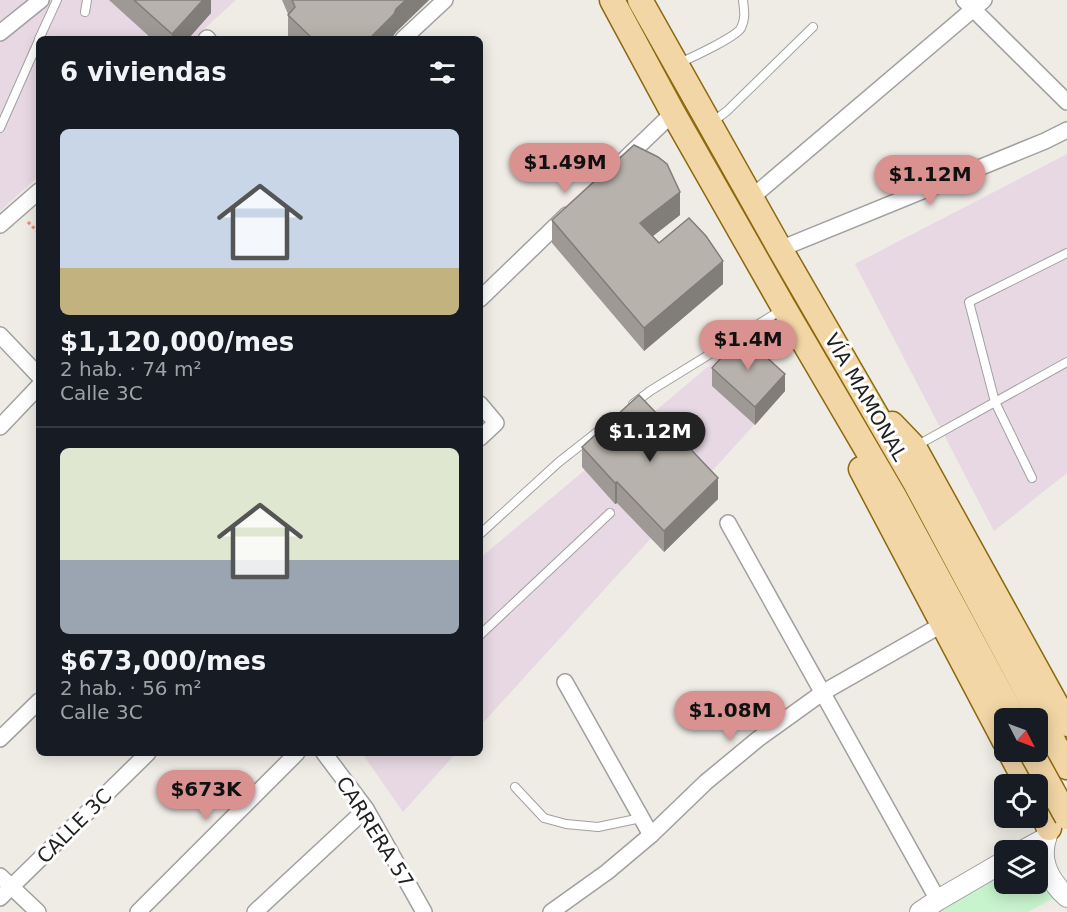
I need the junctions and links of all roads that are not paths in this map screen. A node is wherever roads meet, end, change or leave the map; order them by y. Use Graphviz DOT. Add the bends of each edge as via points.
graph roads {
  1 [pos="40,0"];
  2 [pos="57,0"];
  3 [pos="87,0"];
  4 [pos="445,0"];
  5 [pos="612,0"];
  6 [pos="640,0"];
  7 [pos="742,0"];
  8 [pos="974,3"];
  9 [pos="85,12"];
  10 [pos="813,27"];
  11 [pos="0,33"];
  12 [pos="40,36"];
  13 [pos="407,36"];
  14 [pos="36,46"];
  15 [pos="677,64"];
  16 [pos="1067,102"];
  17 [pos="673,113"];
  18 [pos="710,124"];
  19 [pos="0,128"];
  20 [pos="1067,130"];
  21 [pos="614,170"];
  22 [pos="36,194"];
  23 [pos="751,198"];
  24 [pos="581,202"];
  25 [pos="0,225"];
  26 [pos="780,249"];
  27 [pos="1067,254"];
  28 [pos="483,296"];
  29 [pos="784,308"];
  30 [pos="0,335"];
  31 [pos="1067,362"];
  32 [pos="36,373"];
  33 [pos="36,389"];
  34 [pos="864,394"];
  35 [pos="995,402"];
  36 [pos="841,406"];
  37 [pos="483,408"];
  38 [pos="622,412"];
  39 [pos="614,419"];
  40 [pos="0,427"];
  41 [pos="483,435"];
  42 [pos="914,447"];
  43 [pos="1032,478"];
  44 [pos="610,513"];
  45 [pos="728,523"];
  46 [pos="483,531"];
  47 [pos="943,624"];
  48 [pos="483,631"];
  49 [pos="565,682"];
  50 [pos="822,693"];
  51 [pos="36,704"];
  52 [pos="1009,708"];
  53 [pos="994,721"];
  54 [pos="1067,724"];
  55 [pos="0,739"];
  56 [pos="145,756"];
  57 [pos="294,756"];
  58 [pos="326,756"];
  59 [pos="1035,762"];
  60 [pos="1067,767"];
  61 [pos="515,787"];
  62 [pos="1067,807"];
  63 [pos="366,809"];
  64 [pos="641,818"];
  65 [pos="1054,828"];
  66 [pos="651,835"];
  67 [pos="1038,840"];
  68 [pos="994,867"];
  69 [pos="0,876"];
  70 [pos="13,887"];
  71 [pos="1067,897"];
  72 [pos="0,898"];
  73 [pos="938,900"];
  74 [pos="38,912"];
  75 [pos="138,912"];
  76 [pos="255,912"];
  77 [pos="424,912"];
  78 [pos="551,912"];
  79 [pos="920,912"];
  1 -- 11 [label="street"];
  2 -- 12 [label="lane"];
  3 -- 9 [label="lane"];
  4 -- 13 [label="street"];
  5 -- 17 [label="main road, VÍA MAMONAL"];
  6 -- 15 [label="main road, VÍA MAMONAL"];
  7 -- 15 [label="lane" via="745,16 740,30"];
  8 -- 16 [label="street"];
  8 -- 23 [label="street"];
  10 -- 18 [label="lane"];
  14 -- 19 [label="lane"];
  15 -- 18 [label="main road, VÍA MAMONAL"];
  17 -- 21 [label="street"];
  17 -- 29 [label="main road, VÍA MAMONAL"];
  18 -- 23 [label="main road, VÍA MAMONAL"];
  20 -- 26 [label="street"];
  22 -- 25 [label="street"];
  23 -- 26 [label="main road, VÍA MAMONAL"];
  24 -- 28 [label="street"];
  26 -- 34 [label="main road, VÍA MAMONAL"];
  27 -- 35 [label="lane" via="969,302"];
  29 -- 36 [label="main road, VÍA MAMONAL"];
  29 -- 38 [label="lane"];
  30 -- 32 [label="street"];
  31 -- 35 [label="lane"];
  33 -- 40 [label="street"];
  34 -- 42 [label="main road"];
  34 -- 60 [label="main road, VÍA MAMONAL"];
  35 -- 42 [label="lane"];
  35 -- 43 [label="lane"];
  36 -- 47 [label="main road" via="862,472"];
  36 -- 52 [label="main road, VÍA MAMONAL"];
  37 -- 41 [label="street" via="496,423"];
  39 -- 46 [label="lane" via="559,462"];
  42 -- 54 [label="main road"];
  44 -- 48 [label="lane"];
  45 -- 50 [label="street"];
  47 -- 50 [label="street"];
  47 -- 53 [label="main road"];
  49 -- 64 [label="street"];
  50 -- 66 [label="street" via="706,782"];
  50 -- 73 [label="street"];
  51 -- 55 [label="street"];
  56 -- 70 [label="street, CALLE 3C"];
  57 -- 75 [label="street"];
  58 -- 63 [label="street, CARRERA 57"];
  59 -- 65 [label="main road, bridge"];
  61 -- 64 [label="lane" via="544,818 566,824 598,827"];
  62 -- 65 [label="street" via="1057,816"];
  63 -- 76 [label="street"];
  63 -- 77 [label="street, CARRERA 57"];
  64 -- 66 [label="street"];
  65 -- 67 [label="street"];
  65 -- 71 [label="street" via="1044,855 1047,871"];
  66 -- 78 [label="street"];
  68 -- 73 [label="street"];
  69 -- 70 [label="street"];
  70 -- 72 [label="street, CALLE 3C"];
  70 -- 74 [label="street"];
  73 -- 79 [label="street"];
}
